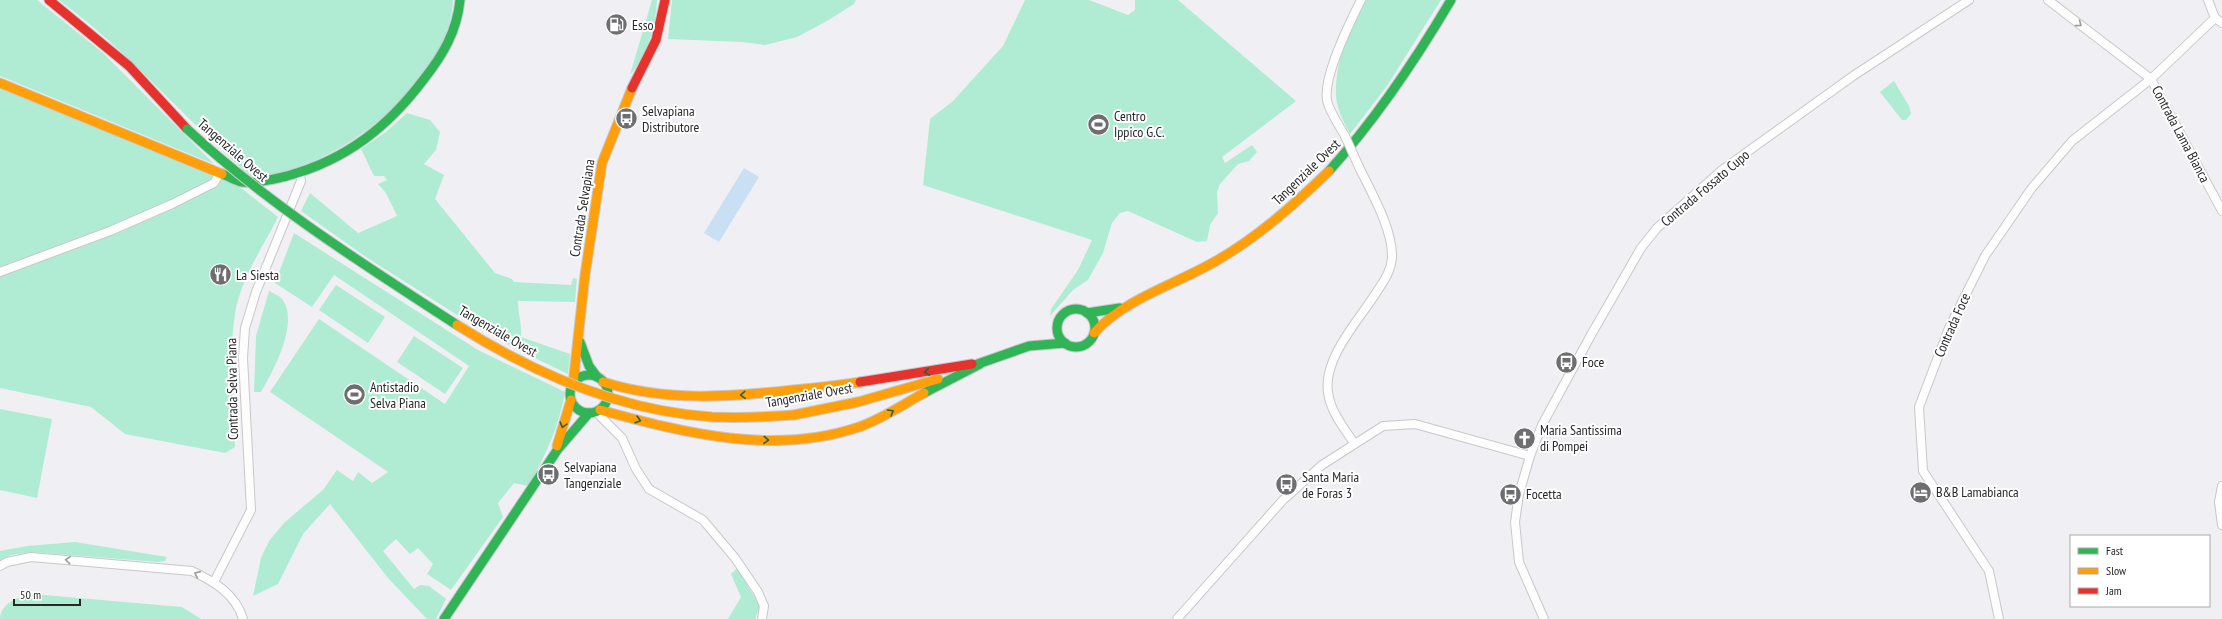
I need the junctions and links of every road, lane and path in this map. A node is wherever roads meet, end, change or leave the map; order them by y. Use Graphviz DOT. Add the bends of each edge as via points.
graph roads {
  1 [pos="49,0"];
  2 [pos="460,0"];
  3 [pos="665,0"];
  4 [pos="1361,0"];
  5 [pos="1451,0"];
  6 [pos="1969,0"];
  7 [pos="2048,0"];
  8 [pos="2208,0"];
  9 [pos="2219,21"];
  10 [pos="2151,79"];
  11 [pos="0,83"];
  12 [pos="220,173"];
  13 [pos="300,174"];
  14 [pos="2222,211"];
  15 [pos="0,272"];
  16 [pos="1125,306"];
  17 [pos="1087,313"];
  18 [pos="1058,323"];
  19 [pos="1094,333"];
  20 [pos="579,336"];
  21 [pos="1065,343"];
  22 [pos="1028,347"];
  23 [pos="980,364"];
  24 [pos="600,379"];
  25 [pos="573,384"];
  26 [pos="571,400"];
  27 [pos="595,412"];
  28 [pos="1354,443"];
  29 [pos="556,451"];
  30 [pos="1530,456"];
  31 [pos="2222,486"];
  32 [pos="2222,525"];
  33 [pos="0,566"];
  34 [pos="214,582"];
  35 [pos="243,619"];
  36 [pos="444,619"];
  37 [pos="762,619"];
  38 [pos="1177,619"];
  39 [pos="1544,619"];
  40 [pos="1999,619"];
  1 -- 23 [label="main road, Tangenziale Ovest, bridge" via="129,66 219,160 274,204 482,341 547,374 594,393 665,412 722,418 794,415 858,402"];
  2 -- 13 [label="main road" via="456,25 442,57 408,100 376,131 343,153"];
  3 -- 20 [label="main road, Contrada Selvapiana" via="656,40 626,99 602,163 585,275"];
  4 -- 28 [label="street, bridge" via="1334,63 1327,100 1379,210 1391,244 1392,258 1390,272 1348,333 1328,374 1328,392 1332,405 1337,418"];
  5 -- 16 [label="main road, Tangenziale Ovest" via="1390,98 1367,129 1344,157 1291,208 1230,252"];
  6 -- 30 [label="street, Contrada Fossato Cupo" via="1853,76 1722,170 1657,228 1641,248 1591,335 1542,425"];
  7 -- 10 [label="street, one-way"];
  8 -- 9 [label="street"];
  9 -- 10 [label="street, Contrada Foce"];
  10 -- 14 [label="street, Contrada Lama Bianca"];
  10 -- 40 [label="street, Contrada Foce" via="2072,141 2031,189 1985,256 1949,328 1919,407 1923,471 1989,571"];
  11 -- 12 [label="main road"];
  12 -- 13 [label="main road" via="242,182 261,182"];
  12 -- 15 [label="street" via="214,183 172,204 110,231"];
  13 -- 34 [label="street, Contrada Selva Piana" via="301,181 256,292 245,328 243,358 251,510"];
  16 -- 17 [label="main road, Tangenziale Ovest"];
  16 -- 19 [label="main road, Tangenziale Ovest" via="1101,324"];
  17 -- 18 [label="main road" via="1072,309 1063,314"];
  17 -- 19 [label="main road" via="1094,322"];
  18 -- 21 [label="main road" via="1058,334"];
  18 -- 22 [label="main road, Tangenziale Ovest"];
  19 -- 21 [label="main road" via="1082,345"];
  20 -- 24 [label="main road, Contrada Selvapiana" via="583,355"];
  20 -- 25 [label="main road, Contrada Selvapiana"];
  21 -- 22 [label="main road, Tangenziale Ovest" via="1054,342"];
  22 -- 23 [label="main road, Tangenziale Ovest"];
  23 -- 24 [label="main road, one-way" via="966,364 857,383 706,397 665,396 625,389"];
  27 -- 23 [label="main road, one-way" via="728,438 777,441 819,437 860,427"];
  24 -- 25 [label="main road" via="584,376"];
  24 -- 27 [label="main road" via="608,396"];
  25 -- 26 [label="main road" via="570,391"];
  26 -- 27 [label="main road" via="578,410"];
  26 -- 29 [label="main road, one-way"];
  27 -- 29 [label="main road" via="580,421"];
  27 -- 37 [label="street" via="622,438 648,489 704,520 758,592 764,606"];
  28 -- 30 [label="street" via="1383,426 1414,424"];
  28 -- 38 [label="street" via="1322,465 1283,500"];
  29 -- 36 [label="main road"];
  30 -- 39 [label="street, Contrada Fossato Cupo" via="1519,494 1515,522 1519,562"];
  31 -- 32 [label="street" via="2218,502"];
  34 -- 33 [label="street, one-way" via="192,571 31,557"];
  34 -- 35 [label="street" via="231,597"];
}
